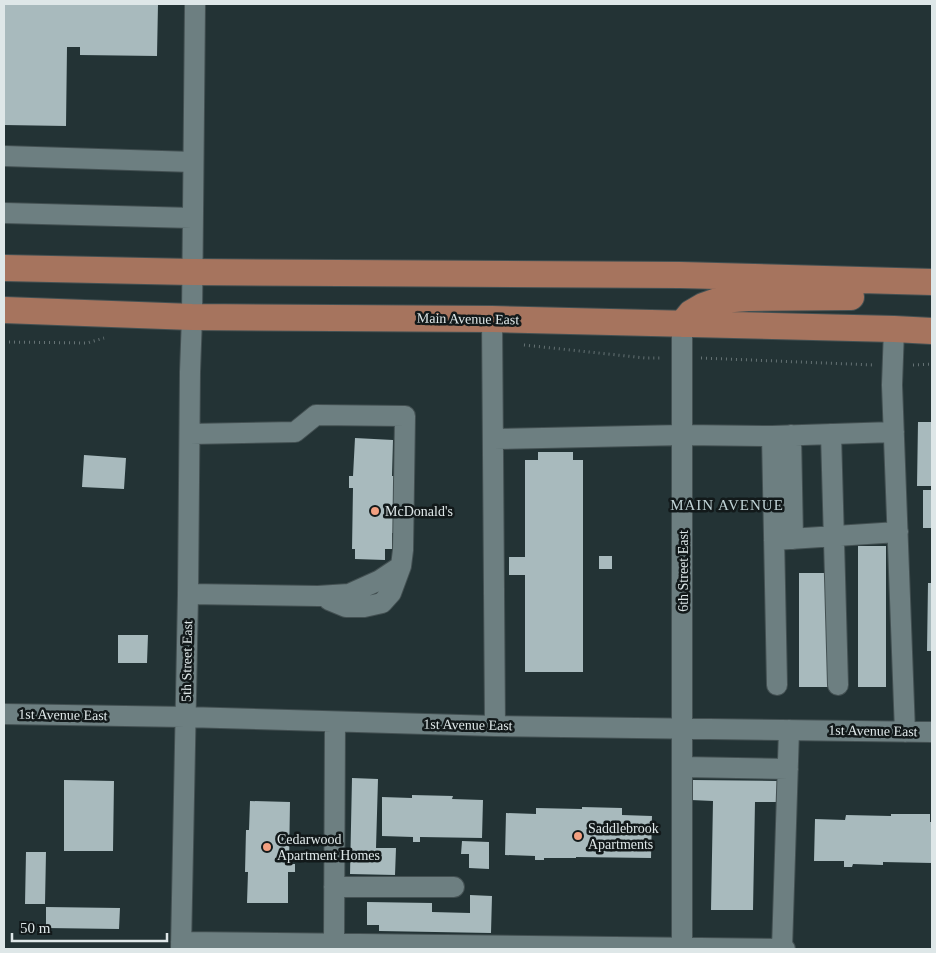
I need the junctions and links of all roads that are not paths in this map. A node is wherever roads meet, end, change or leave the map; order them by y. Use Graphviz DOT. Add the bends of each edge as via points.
graph roads {
  1 [pos="195,4"];
  2 [pos="4,156"];
  3 [pos="193,162"];
  4 [pos="4,213"];
  5 [pos="192,218"];
  6 [pos="4,268"];
  7 [pos="192,272"];
  8 [pos="932,282"];
  9 [pos="4,310"];
  10 [pos="192,317"];
  11 [pos="682,324"];
  12 [pos="894,329"];
  13 [pos="492,331"];
  14 [pos="932,332"];
  15 [pos="894,432"];
  16 [pos="190,434"];
  17 [pos="831,434"];
  18 [pos="683,435"];
  19 [pos="782,435"];
  20 [pos="493,439"];
  21 [pos="898,532"];
  22 [pos="834,537"];
  23 [pos="783,540"];
  24 [pos="188,594"];
  25 [pos="777,685"];
  26 [pos="838,685"];
  27 [pos="4,714"];
  28 [pos="185,717"];
  29 [pos="335,722"];
  30 [pos="495,726"];
  31 [pos="683,728"];
  32 [pos="789,730"];
  33 [pos="905,732"];
  34 [pos="932,732"];
  35 [pos="683,767"];
  36 [pos="788,769"];
  37 [pos="334,887"];
  38 [pos="454,887"];
  39 [pos="334,944"];
  40 [pos="181,946"];
  41 [pos="682,948"];
  42 [pos="783,949"];
  1 -- 3 [label="street, 5th Street East"];
  2 -- 3 [label="street"];
  3 -- 5 [label="street, 5th Street East"];
  4 -- 5 [label="street"];
  5 -- 7 [label="street, 5th Street East"];
  6 -- 7 [label="main road"];
  7 -- 8 [label="main road" via="680,274"];
  7 -- 10 [label="street, 5th Street East"];
  8 -- 11 [label="main road" via="878,297 720,300 691,313"];
  9 -- 10 [label="main road, Main Avenue East"];
  10 -- 13 [label="main road, Main Avenue East"];
  10 -- 16 [label="street, 5th Street East"];
  11 -- 12 [label="main road, Main Avenue East"];
  11 -- 13 [label="main road, Main Avenue East"];
  11 -- 18 [label="street, 6th Street East"];
  12 -- 14 [label="main road, Main Avenue East"];
  12 -- 15 [label="street"];
  13 -- 20 [label="street"];
  15 -- 17 [label="street"];
  15 -- 21 [label="street"];
  16 -- 24 [label="street, 5th Street East"];
  16 -- 24 [label="street" via="295,432 316,415 404,416 403,550 400,566 380,580 349,594"];
  17 -- 19 [label="street"];
  17 -- 22 [label="street"];
  18 -- 19 [label="street"];
  18 -- 20 [label="street"];
  18 -- 31 [label="street, 6th Street East"];
  19 -- 23 [label="street"];
  20 -- 30 [label="street"];
  21 -- 22 [label="street"];
  21 -- 33 [label="street"];
  22 -- 23 [label="street"];
  22 -- 26 [label="street"];
  23 -- 25 [label="street"];
  24 -- 28 [label="street, 5th Street East"];
  27 -- 28 [label="street, 1st Avenue East"];
  28 -- 29 [label="street, 1st Avenue East"];
  28 -- 40 [label="street, 5th Street East"];
  29 -- 30 [label="street, 1st Avenue East"];
  29 -- 37 [label="street"];
  30 -- 31 [label="street, 1st Avenue East"];
  31 -- 32 [label="street, 1st Avenue East"];
  31 -- 35 [label="street, 6th Street East"];
  32 -- 33 [label="street, 1st Avenue East"];
  32 -- 36 [label="street"];
  33 -- 34 [label="street, 1st Avenue East"];
  35 -- 36 [label="street"];
  35 -- 41 [label="street, 6th Street East"];
  36 -- 42 [label="street"];
  37 -- 38 [label="street"];
  37 -- 39 [label="street"];
  39 -- 40 [label="street"];
  39 -- 41 [label="street"];
  41 -- 42 [label="street"];
}
